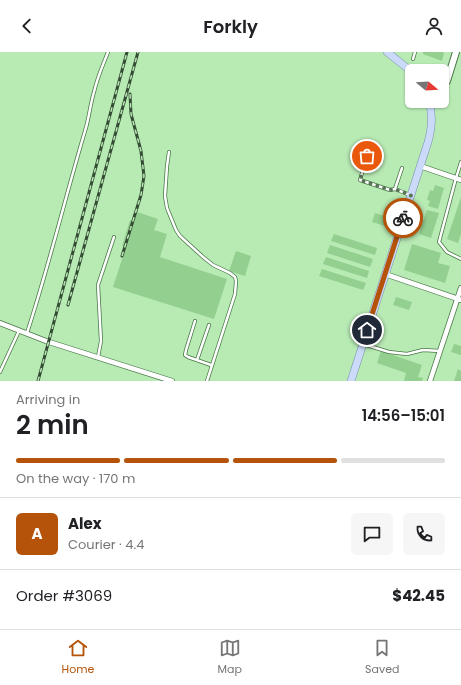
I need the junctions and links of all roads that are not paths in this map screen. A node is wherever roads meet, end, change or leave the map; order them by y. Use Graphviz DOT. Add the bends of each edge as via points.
graph roads {
  1 [pos="108,52"];
  2 [pos="387,52"];
  3 [pos="415,52"];
  4 [pos="458,55"];
  5 [pos="413,59"];
  6 [pos="405,66"];
  7 [pos="449,76"];
  8 [pos="430,108"];
  9 [pos="169,152"];
  10 [pos="367,156"];
  11 [pos="461,162"];
  12 [pos="420,166"];
  13 [pos="402,168"];
  14 [pos="456,178"];
  15 [pos="461,180"];
  16 [pos="394,189"];
  17 [pos="411,195"];
  18 [pos="114,237"];
  19 [pos="461,259"];
  20 [pos="385,274"];
  21 [pos="461,288"];
  22 [pos="459,299"];
  23 [pos="195,321"];
  24 [pos="0,324"];
  25 [pos="208,325"];
  26 [pos="19,330"];
  27 [pos="27,333"];
  28 [pos="363,344"];
  29 [pos="440,351"];
  30 [pos="98,357"];
  31 [pos="197,360"];
  32 [pos="211,365"];
  33 [pos="0,372"];
  34 [pos="172,381"];
  35 [pos="207,381"];
  36 [pos="351,381"];
  37 [pos="430,381"];
  1 -- 27 [label="lane" via="94,92 86,129"];
  2 -- 6 [label="main road"];
  3 -- 5 [label="lane"];
  4 -- 7 [label="main road"];
  8 -- 12 [label="main road" via="431,128"];
  9 -- 32 [label="lane" via="165,196 176,230 203,257 235,277 236,281 235,294"];
  10 -- 16 [label="lane" via="360,180"];
  11 -- 14 [label="lane"];
  12 -- 14 [label="street"];
  12 -- 17 [label="main road"];
  13 -- 16 [label="lane"];
  14 -- 15 [label="street"];
  14 -- 19 [label="lane" via="439,242 446,252"];
  16 -- 17 [label="lane"];
  17 -- 20 [label="main road"];
  18 -- 30 [label="lane" via="98,285 101,341"];
  20 -- 22 [label="street"];
  20 -- 28 [label="main road"];
  21 -- 22 [label="street"];
  22 -- 29 [label="street"];
  23 -- 31 [label="lane" via="185,353 186,356"];
  24 -- 26 [label="street"];
  25 -- 31 [label="lane"];
  26 -- 27 [label="street"];
  26 -- 33 [label="lane"];
  27 -- 30 [label="street"];
  28 -- 29 [label="lane" via="389,352 407,354 423,350"];
  28 -- 36 [label="main road"];
  29 -- 37 [label="street"];
  30 -- 34 [label="street"];
  31 -- 32 [label="lane"];
  32 -- 35 [label="lane"];
}
